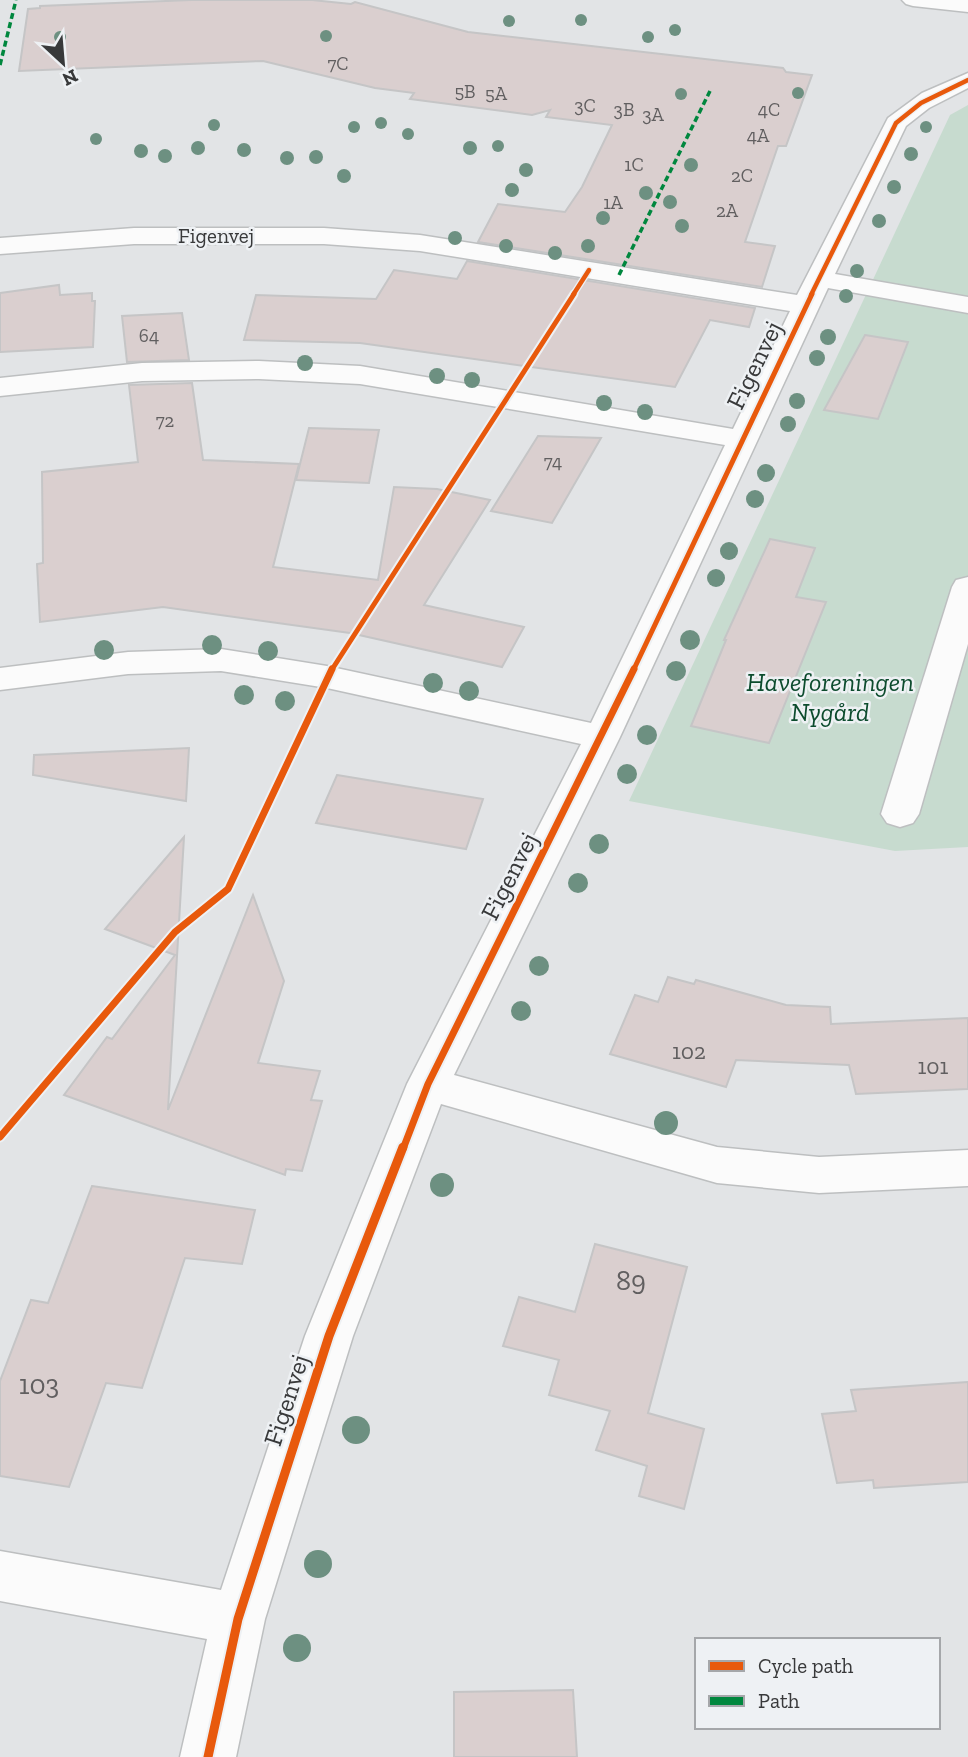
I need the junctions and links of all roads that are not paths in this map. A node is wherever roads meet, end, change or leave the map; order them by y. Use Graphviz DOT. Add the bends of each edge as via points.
graph roads {
  1 [pos="913,0"];
  2 [pos="968,6"];
  3 [pos="968,80"];
  4 [pos="0,246"];
  5 [pos="813,292"];
  6 [pos="968,305"];
  7 [pos="0,387"];
  8 [pos="742,439"];
  9 [pos="968,587"];
  10 [pos="0,679"];
  11 [pos="602,737"];
  12 [pos="900,814"];
  13 [pos="428,1084"];
  14 [pos="968,1168"];
  15 [pos="0,1576"];
  16 [pos="238,1619"];
  17 [pos="208,1757"];
  1 -- 2 [label="street"];
  3 -- 5 [label="street, Figenvej" via="908,110 896,123"];
  4 -- 5 [label="street, Figenvej" via="134,236 324,236 420,243"];
  5 -- 6 [label="street"];
  5 -- 8 [label="street, Figenvej"];
  7 -- 8 [label="street, Figenvej" via="142,372 259,370 360,375"];
  8 -- 11 [label="street, Figenvej"];
  9 -- 12 [label="street"];
  10 -- 11 [label="street" via="128,663 221,660 327,677"];
  11 -- 13 [label="street, Figenvej"];
  13 -- 14 [label="street" via="717,1165 820,1175"];
  13 -- 16 [label="street, Figenvej" via="329,1336"];
  15 -- 16 [label="street"];
  16 -- 17 [label="street, Figenvej"];
}
